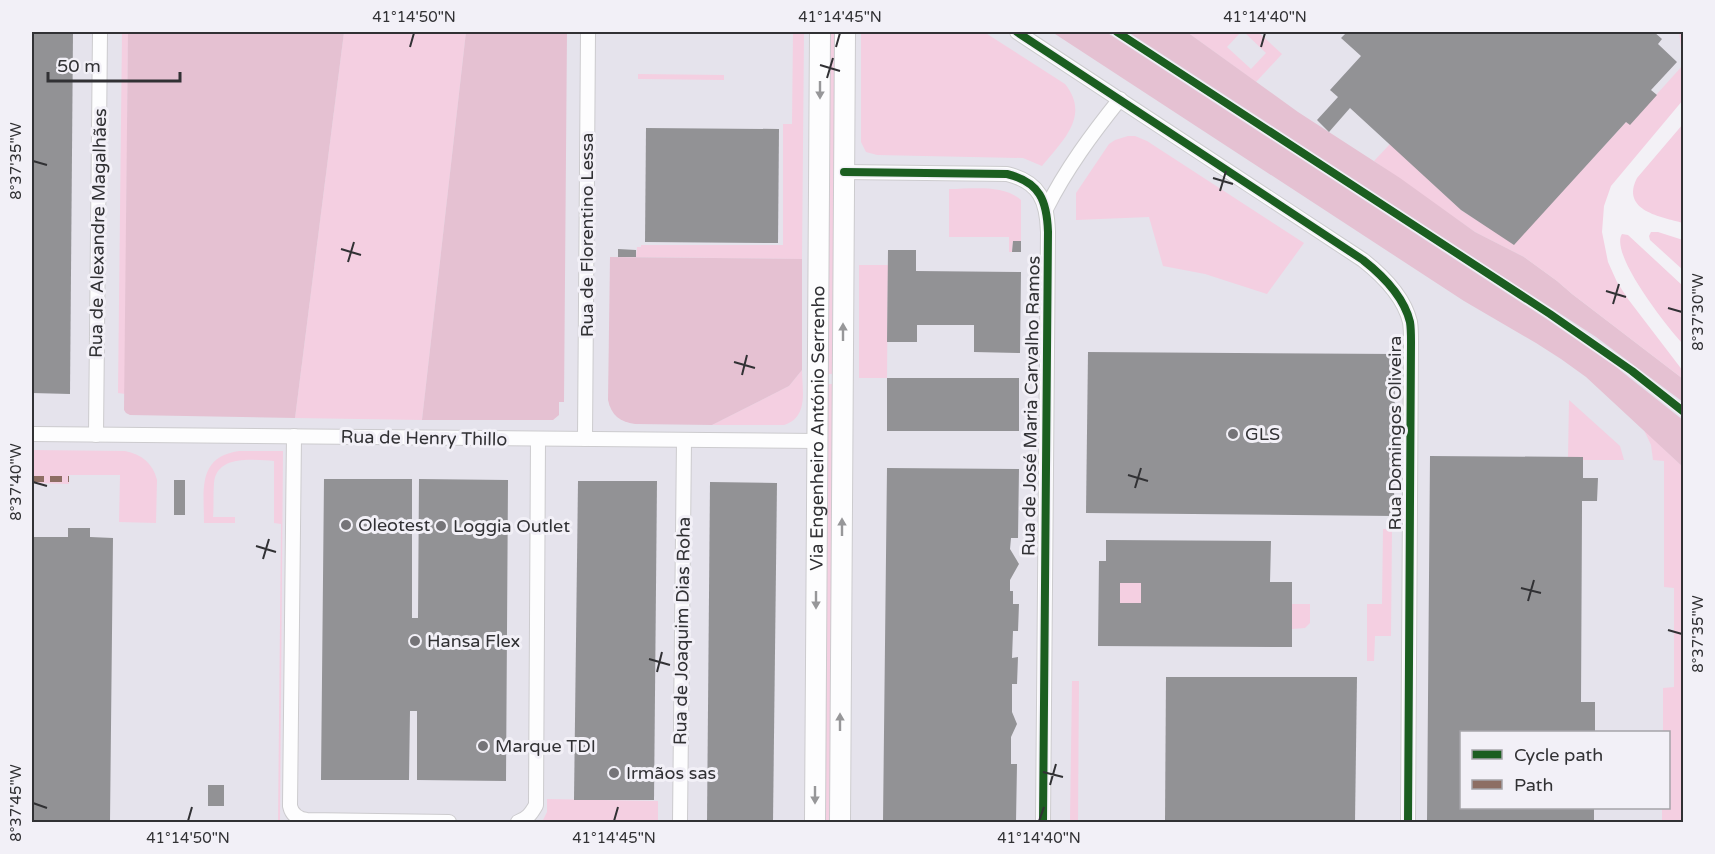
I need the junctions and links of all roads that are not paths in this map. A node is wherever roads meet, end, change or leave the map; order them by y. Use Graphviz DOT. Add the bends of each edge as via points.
graph roads {
  1 [pos="100,32"];
  2 [pos="588,32"];
  3 [pos="820,32"];
  4 [pos="845,32"];
  5 [pos="1017,32"];
  6 [pos="1120,99"];
  7 [pos="844,172"];
  8 [pos="1046,209"];
  9 [pos="32,434"];
  10 [pos="96,435"];
  11 [pos="294,436"];
  12 [pos="538,439"];
  13 [pos="585,439"];
  14 [pos="684,440"];
  15 [pos="817,441"];
  16 [pos="449,822"];
  17 [pos="518,822"];
  18 [pos="680,822"];
  19 [pos="815,822"];
  20 [pos="840,822"];
  21 [pos="1043,822"];
  22 [pos="1408,822"];
  1 -- 10 [label="street, Rua de Alexandre Magalhães"];
  2 -- 13 [label="street, Rua de Florentino Lessa"];
  3 -- 15 [label="main road, Via Engenheiro António Serrenho, one-way"];
  4 -- 7 [label="main road, Via Engenheiro António Serrenho"];
  5 -- 6 [label="street, Rua Domingos Oliveira"];
  6 -- 8 [label="street" via="1062,179"];
  6 -- 22 [label="street, Rua Domingos Oliveira" via="1364,260 1395,292 1409,321"];
  7 -- 8 [label="street, Rua de José Maria Carvalho Ramos" via="1007,174 1029,182 1041,195"];
  20 -- 7 [label="main road, Via Engenheiro António Serrenho, one-way"];
  8 -- 21 [label="street, Rua de José Maria Carvalho Ramos"];
  9 -- 10 [label="street, Rua de Henry Thillo"];
  10 -- 11 [label="street, Rua de Henry Thillo"];
  11 -- 12 [label="street, Rua de Henry Thillo"];
  11 -- 16 [label="street" via="291,810 308,820"];
  12 -- 13 [label="street, Rua de Henry Thillo"];
  12 -- 17 [label="street" via="536,805 531,815"];
  13 -- 14 [label="street, Rua de Henry Thillo"];
  14 -- 15 [label="street, Rua de Henry Thillo"];
  14 -- 18 [label="street, Rua de Joaquim Dias Roha"];
  15 -- 19 [label="main road, Via Engenheiro António Serrenho, one-way"];
}
